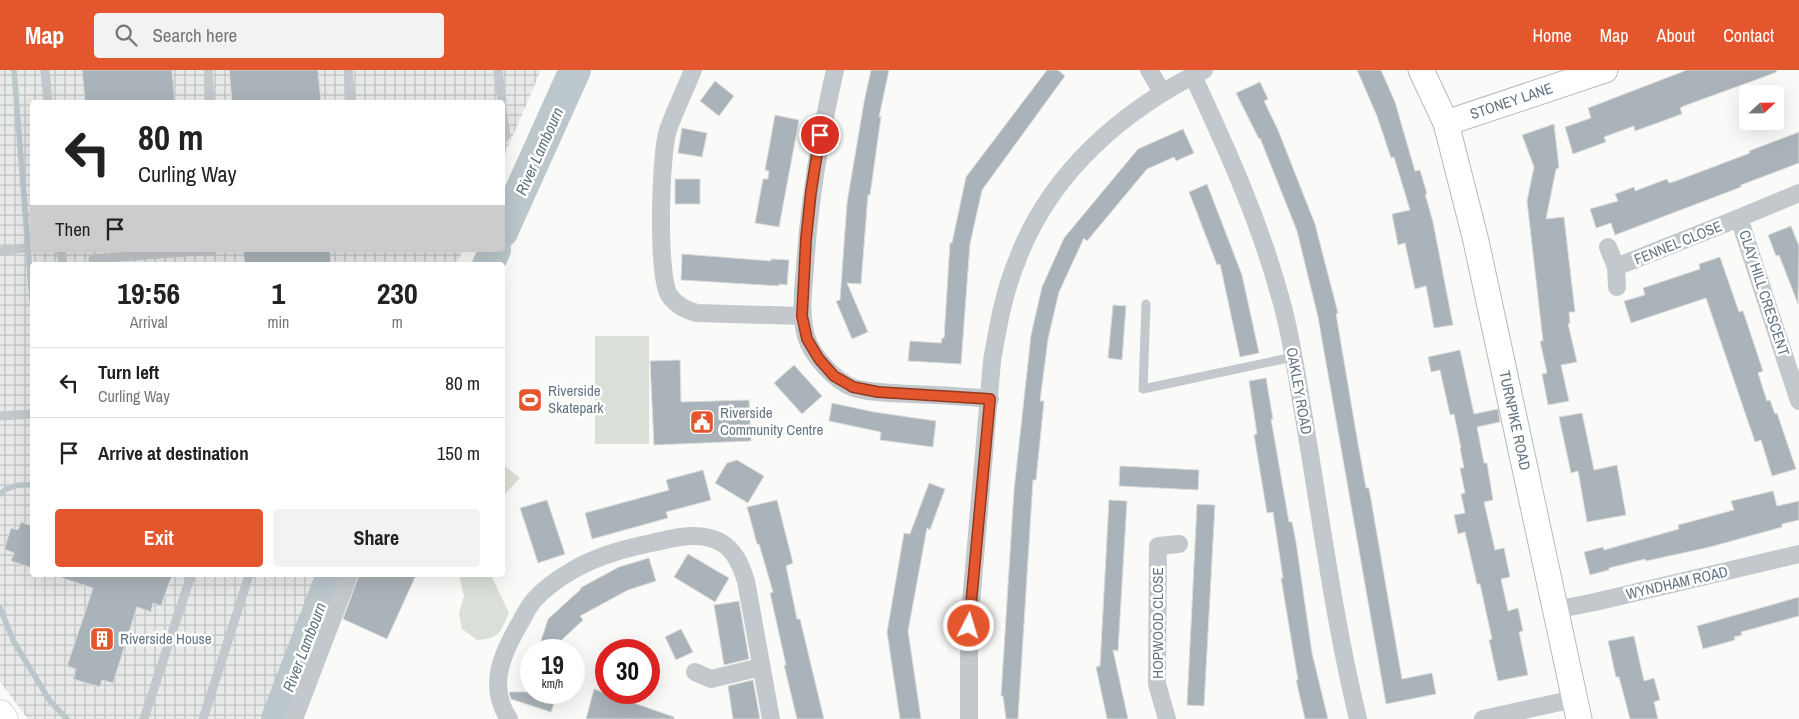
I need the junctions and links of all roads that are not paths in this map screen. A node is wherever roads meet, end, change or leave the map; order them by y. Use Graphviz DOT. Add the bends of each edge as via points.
graph roads {
  1 [pos="45,70"];
  2 [pos="208,70"];
  3 [pos="348,70"];
  4 [pos="498,70"];
  5 [pos="694,70"];
  6 [pos="835,70"];
  7 [pos="1149,70"];
  8 [pos="1421,70"];
  9 [pos="1605,70"];
  10 [pos="1199,73"];
  11 [pos="1162,92"];
  12 [pos="48,100"];
  13 [pos="210,100"];
  14 [pos="351,100"];
  15 [pos="502,100"];
  16 [pos="1446,123"];
  17 [pos="1799,192"];
  18 [pos="1739,218"];
  19 [pos="30,247"];
  20 [pos="1608,247"];
  21 [pos="0,250"];
  22 [pos="197,252"];
  23 [pos="93,260"];
  24 [pos="131,261"];
  25 [pos="1616,268"];
  26 [pos="1617,287"];
  27 [pos="1146,304"];
  28 [pos="802,316"];
  29 [pos="1293,357"];
  30 [pos="990,399"];
  31 [pos="1799,401"];
  32 [pos="30,414"];
  33 [pos="0,416"];
  34 [pos="1179,544"];
  35 [pos="1799,554"];
  36 [pos="190,577"];
  37 [pos="248,577"];
  38 [pos="348,577"];
  39 [pos="1555,610"];
  40 [pos="761,667"];
  41 [pos="695,672"];
  42 [pos="1576,709"];
  43 [pos="0,714"];
  44 [pos="4,719"];
  45 [pos="144,719"];
  46 [pos="204,719"];
  47 [pos="294,719"];
  48 [pos="509,719"];
  49 [pos="771,719"];
  50 [pos="969,719"];
  51 [pos="1167,719"];
  52 [pos="1358,719"];
  53 [pos="1483,719"];
  1 -- 12 [label="lane"];
  2 -- 13 [label="lane"];
  3 -- 14 [label="lane"];
  4 -- 15 [label="lane"];
  5 -- 28 [label="street" via="668,132 662,166 664,270 669,295 678,305 697,314"];
  6 -- 28 [label="street" via="811,192"];
  7 -- 11 [label="street"];
  8 -- 16 [label="street, TURNPIKE ROAD"];
  9 -- 16 [label="street, STONEY LANE"];
  10 -- 11 [label="street"];
  10 -- 29 [label="street, OAKLEY ROAD" via="1260,231 1282,301"];
  11 -- 30 [label="street" via="1100,139 1044,206 1010,278 992,361"];
  16 -- 39 [label="street, TURNPIKE ROAD" via="1487,288"];
  17 -- 18 [label="street, CLAY HILL CRESCENT"];
  18 -- 25 [label="street, FENNEL CLOSE"];
  18 -- 31 [label="street, CLAY HILL CRESCENT"];
  19 -- 21 [label="lane"];
  20 -- 25 [label="street, FENNEL CLOSE"];
  22 -- 24 [label="lane"];
  23 -- 24 [label="lane"];
  25 -- 26 [label="street, FENNEL CLOSE"];
  27 -- 29 [label="lane" via="1143,389"];
  28 -- 30 [label="street" via="807,339 819,359 834,376 853,387 878,392"];
  29 -- 52 [label="street, OAKLEY ROAD"];
  30 -- 50 [label="street" via="969,626"];
  32 -- 33 [label="lane"];
  34 -- 51 [label="street, HOPWOOD CLOSE" via="1158,546 1157,684"];
  35 -- 39 [label="street, WYNDHAM ROAD"];
  36 -- 45 [label="lane"];
  37 -- 46 [label="lane"];
  38 -- 47 [label="street"];
  39 -- 42 [label="street, TURNPIKE ROAD"];
  40 -- 41 [label="street" via="710,678"];
  40 -- 48 [label="street" via="746,581 741,564 732,551 722,543 697,535 622,549 572,570 533,601 502,656 498,687"];
  40 -- 49 [label="street"];
  42 -- 53 [label="street"];
  43 -- 44 [label="main road"];
}
